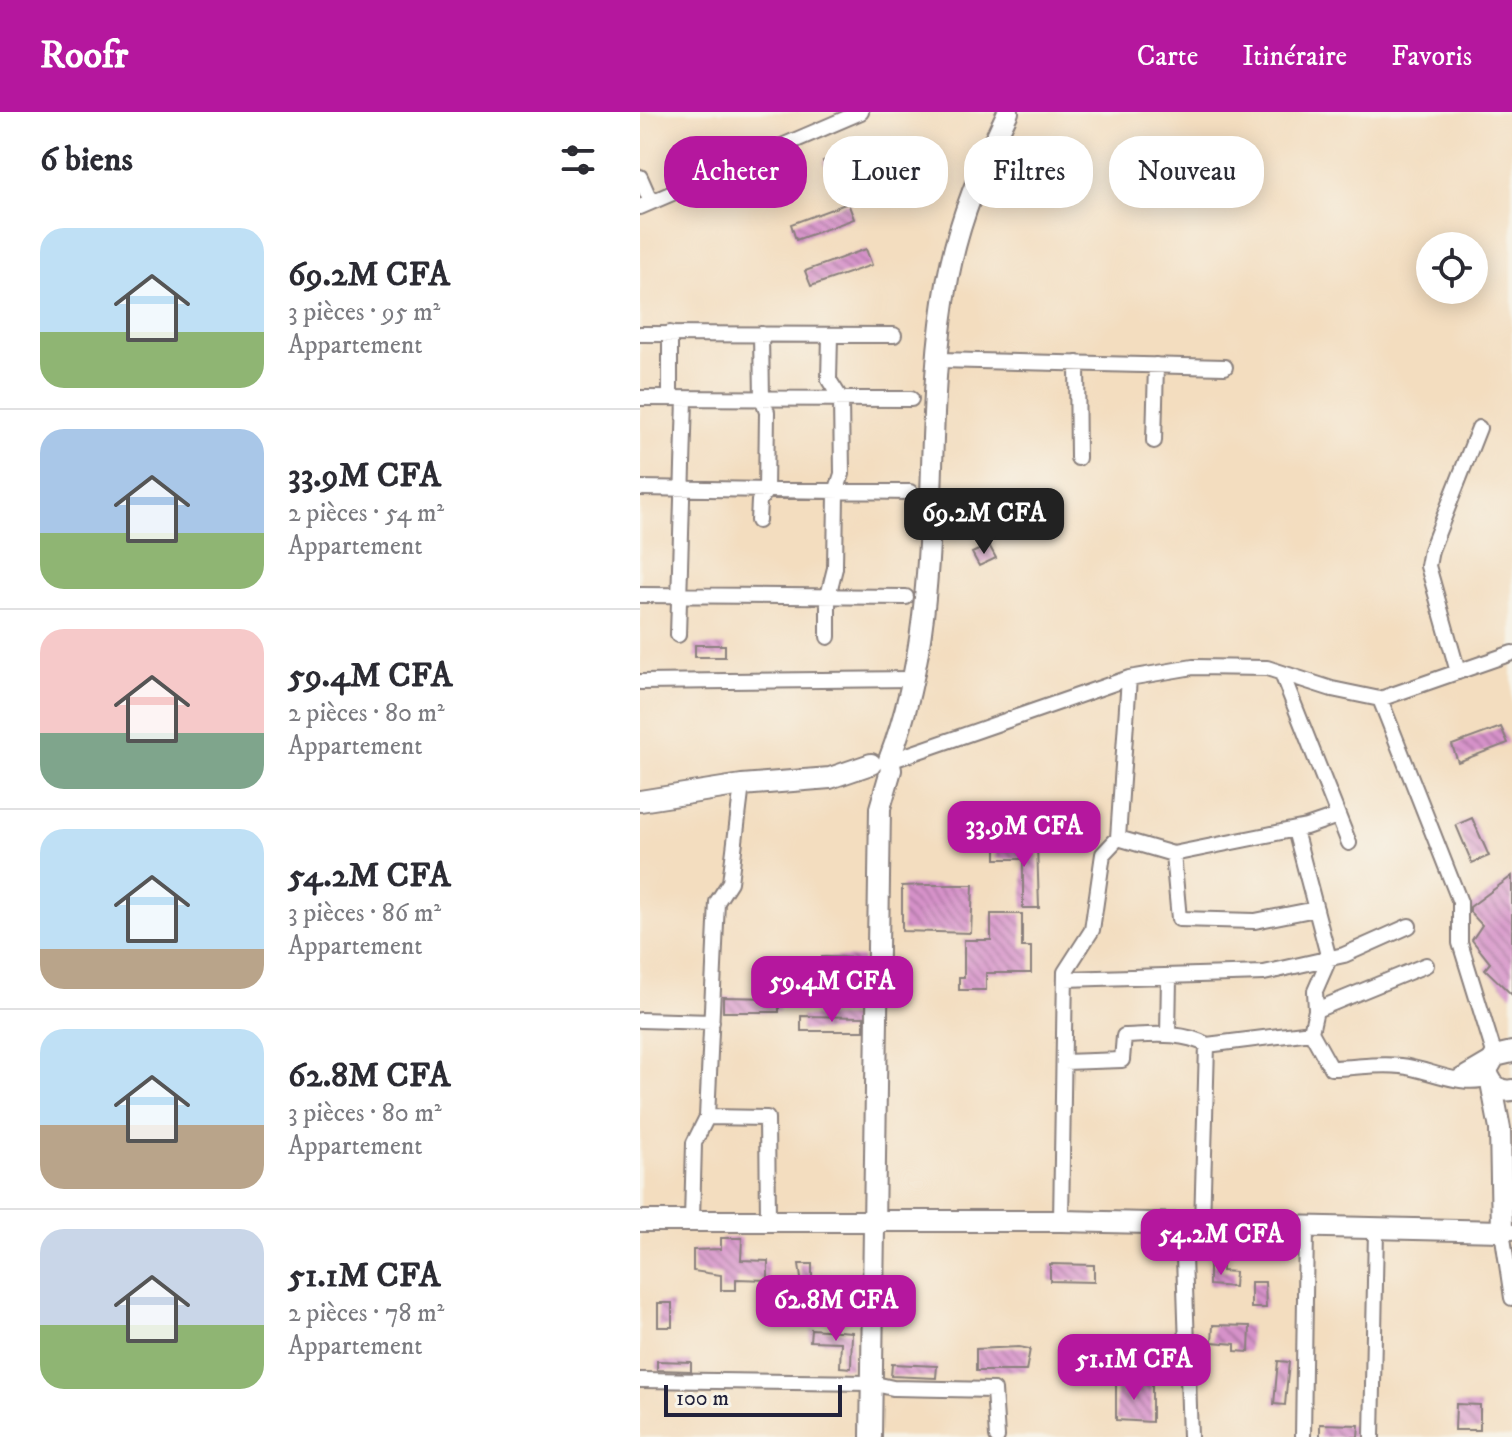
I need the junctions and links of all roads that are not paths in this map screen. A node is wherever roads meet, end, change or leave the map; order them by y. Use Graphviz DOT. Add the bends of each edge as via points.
graph roads {
  1 [pos="861,112"];
  2 [pos="1008,112"];
  3 [pos="838,116"];
  4 [pos="640,177"];
  5 [pos="645,205"];
  6 [pos="670,333"];
  7 [pos="640,334"];
  8 [pos="761,334"];
  9 [pos="830,335"];
  10 [pos="894,335"];
  11 [pos="940,360"];
  12 [pos="1077,363"];
  13 [pos="1156,365"];
  14 [pos="1225,367"];
  15 [pos="640,398"];
  16 [pos="678,398"];
  17 [pos="762,399"];
  18 [pos="841,399"];
  19 [pos="911,399"];
  20 [pos="1479,428"];
  21 [pos="1154,441"];
  22 [pos="1078,458"];
  23 [pos="640,488"];
  24 [pos="682,489"];
  25 [pos="766,491"];
  26 [pos="836,492"];
  27 [pos="910,492"];
  28 [pos="758,521"];
  29 [pos="640,595"];
  30 [pos="679,596"];
  31 [pos="828,596"];
  32 [pos="906,597"];
  33 [pos="678,635"];
  34 [pos="828,637"];
  35 [pos="1512,653"];
  36 [pos="1458,672"];
  37 [pos="1282,674"];
  38 [pos="1129,678"];
  39 [pos="640,682"];
  40 [pos="911,686"];
  41 [pos="1380,699"];
  42 [pos="881,767"];
  43 [pos="742,785"];
  44 [pos="640,801"];
  45 [pos="1338,816"];
  46 [pos="1295,830"];
  47 [pos="1118,838"];
  48 [pos="1349,843"];
  49 [pos="1173,854"];
  50 [pos="1316,909"];
  51 [pos="1409,926"];
  52 [pos="1329,959"];
  53 [pos="1426,965"];
  54 [pos="1169,977"];
  55 [pos="1065,979"];
  56 [pos="1316,1010"];
  57 [pos="640,1020"];
  58 [pos="712,1022"];
  59 [pos="1311,1032"];
  60 [pos="1168,1035"];
  61 [pos="1207,1045"];
  62 [pos="1504,1054"];
  63 [pos="1064,1062"];
  64 [pos="1456,1079"];
  65 [pos="1490,1080"];
  66 [pos="1512,1090"];
  67 [pos="1512,1099"];
  68 [pos="707,1117"];
  69 [pos="1500,1129"];
  70 [pos="768,1219"];
  71 [pos="692,1220"];
  72 [pos="640,1221"];
  73 [pos="872,1221"];
  74 [pos="1061,1221"];
  75 [pos="1192,1226"];
  76 [pos="1306,1228"];
  77 [pos="1376,1230"];
  78 [pos="1507,1231"];
  79 [pos="1512,1298"];
  80 [pos="640,1380"];
  81 [pos="871,1383"];
  82 [pos="871,1437"];
  83 [pos="997,1437"];
  84 [pos="1190,1437"];
  85 [pos="1204,1437"];
  86 [pos="1303,1437"];
  87 [pos="1372,1437"];
  1 -- 3 [label="street"];
  2 -- 11 [label="street" via="970,192 948,279"];
  3 -- 5 [label="street"];
  4 -- 5 [label="street"];
  6 -- 7 [label="street"];
  6 -- 8 [label="street"];
  6 -- 16 [label="street"];
  8 -- 9 [label="street"];
  8 -- 17 [label="street"];
  9 -- 10 [label="street"];
  9 -- 18 [label="street" via="829,380"];
  11 -- 12 [label="street"];
  11 -- 40 [label="street" via="926,609"];
  12 -- 13 [label="street"];
  12 -- 22 [label="street"];
  13 -- 14 [label="street"];
  13 -- 21 [label="street"];
  15 -- 16 [label="street"];
  16 -- 17 [label="street"];
  16 -- 24 [label="street"];
  17 -- 18 [label="street"];
  17 -- 25 [label="street" via="767,412"];
  18 -- 19 [label="street"];
  18 -- 26 [label="street" via="842,474"];
  20 -- 36 [label="street" via="1428,566"];
  23 -- 24 [label="street"];
  24 -- 25 [label="street"];
  24 -- 30 [label="street"];
  25 -- 26 [label="street"];
  25 -- 28 [label="street" via="759,501"];
  26 -- 27 [label="street"];
  26 -- 31 [label="street" via="835,568"];
  29 -- 30 [label="street"];
  30 -- 31 [label="street"];
  30 -- 33 [label="street"];
  31 -- 32 [label="street"];
  31 -- 34 [label="street"];
  35 -- 36 [label="street"];
  36 -- 41 [label="street"];
  37 -- 38 [label="street" via="1267,668 1193,667"];
  37 -- 41 [label="street"];
  37 -- 45 [label="street"];
  38 -- 42 [label="street" via="933,744"];
  38 -- 47 [label="street"];
  39 -- 40 [label="street"];
  40 -- 42 [label="street"];
  41 -- 62 [label="street" via="1460,902 1460,943"];
  42 -- 43 [label="street"];
  42 -- 73 [label="street"];
  43 -- 44 [label="street"];
  43 -- 58 [label="street" via="730,882 717,902"];
  45 -- 46 [label="street"];
  45 -- 48 [label="street"];
  46 -- 49 [label="street"];
  46 -- 50 [label="street"];
  47 -- 49 [label="street"];
  47 -- 55 [label="street" via="1103,854 1092,930 1069,960"];
  49 -- 50 [label="street" via="1179,919 1255,921"];
  50 -- 52 [label="street"];
  51 -- 52 [label="street"];
  52 -- 54 [label="street" via="1264,973"];
  52 -- 56 [label="street" via="1315,991"];
  53 -- 56 [label="street"];
  54 -- 55 [label="street"];
  54 -- 60 [label="street"];
  55 -- 63 [label="street"];
  56 -- 59 [label="street"];
  57 -- 58 [label="street"];
  58 -- 68 [label="street"];
  59 -- 61 [label="street"];
  59 -- 64 [label="street" via="1331,1068 1404,1066"];
  60 -- 61 [label="street"];
  60 -- 63 [label="street" via="1124,1036 1122,1060"];
  61 -- 75 [label="street"];
  62 -- 64 [label="street"];
  62 -- 65 [label="street" via="1489,1062"];
  63 -- 74 [label="street"];
  64 -- 65 [label="street"];
  65 -- 66 [label="street"];
  65 -- 69 [label="street"];
  67 -- 69 [label="street"];
  68 -- 70 [label="street" via="767,1118"];
  68 -- 71 [label="street" via="694,1143"];
  69 -- 78 [label="street"];
  70 -- 71 [label="street"];
  70 -- 73 [label="street"];
  71 -- 72 [label="street"];
  73 -- 74 [label="street"];
  73 -- 81 [label="street"];
  74 -- 75 [label="street"];
  75 -- 76 [label="street"];
  75 -- 84 [label="street"];
  76 -- 77 [label="street"];
  76 -- 86 [label="street"];
  77 -- 78 [label="street"];
  77 -- 87 [label="street"];
  78 -- 79 [label="street"];
  80 -- 81 [label="street"];
  81 -- 82 [label="street"];
  81 -- 83 [label="street" via="994,1390"];
  84 -- 85 [label="street"];
}
